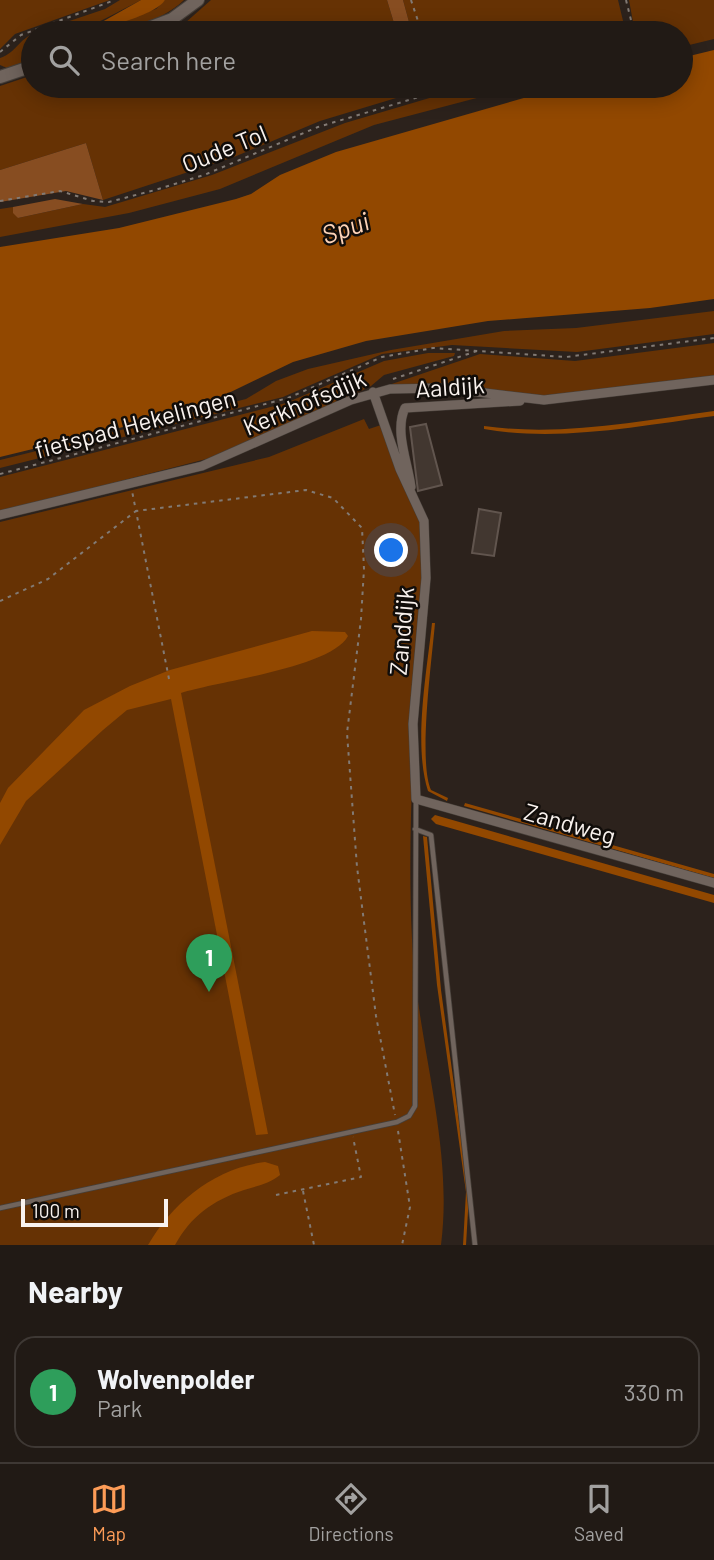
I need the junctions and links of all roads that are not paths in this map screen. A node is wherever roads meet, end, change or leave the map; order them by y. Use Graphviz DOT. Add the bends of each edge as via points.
graph roads {
  1 [pos="198,0"];
  2 [pos="167,21"];
  3 [pos="21,70"];
  4 [pos="0,77"];
  5 [pos="714,380"];
  6 [pos="373,392"];
  7 [pos="544,400"];
  8 [pos="412,496"];
  9 [pos="0,515"];
  10 [pos="416,799"];
  11 [pos="414,829"];
  12 [pos="714,883"];
  13 [pos="0,1208"];
  14 [pos="475,1245"];
  1 -- 2 [label="street"];
  3 -- 4 [label="street"];
  5 -- 7 [label="street, Kerkhofsdijk"];
  6 -- 7 [label="street, Kerkhofsdijk" via="444,388"];
  6 -- 8 [label="street, Zanddijk"];
  6 -- 9 [label="street, Kerkhofsdijk" via="202,467"];
  7 -- 8 [label="street, Aaldijk" via="405,408 401,427"];
  8 -- 10 [label="street, Zanddijk" via="424,521 426,551 413,724"];
  10 -- 11 [label="lane"];
  10 -- 12 [label="street, Zandweg"];
  11 -- 13 [label="lane" via="415,1106 409,1115 397,1122"];
  11 -- 14 [label="lane" via="431,835"];
}
